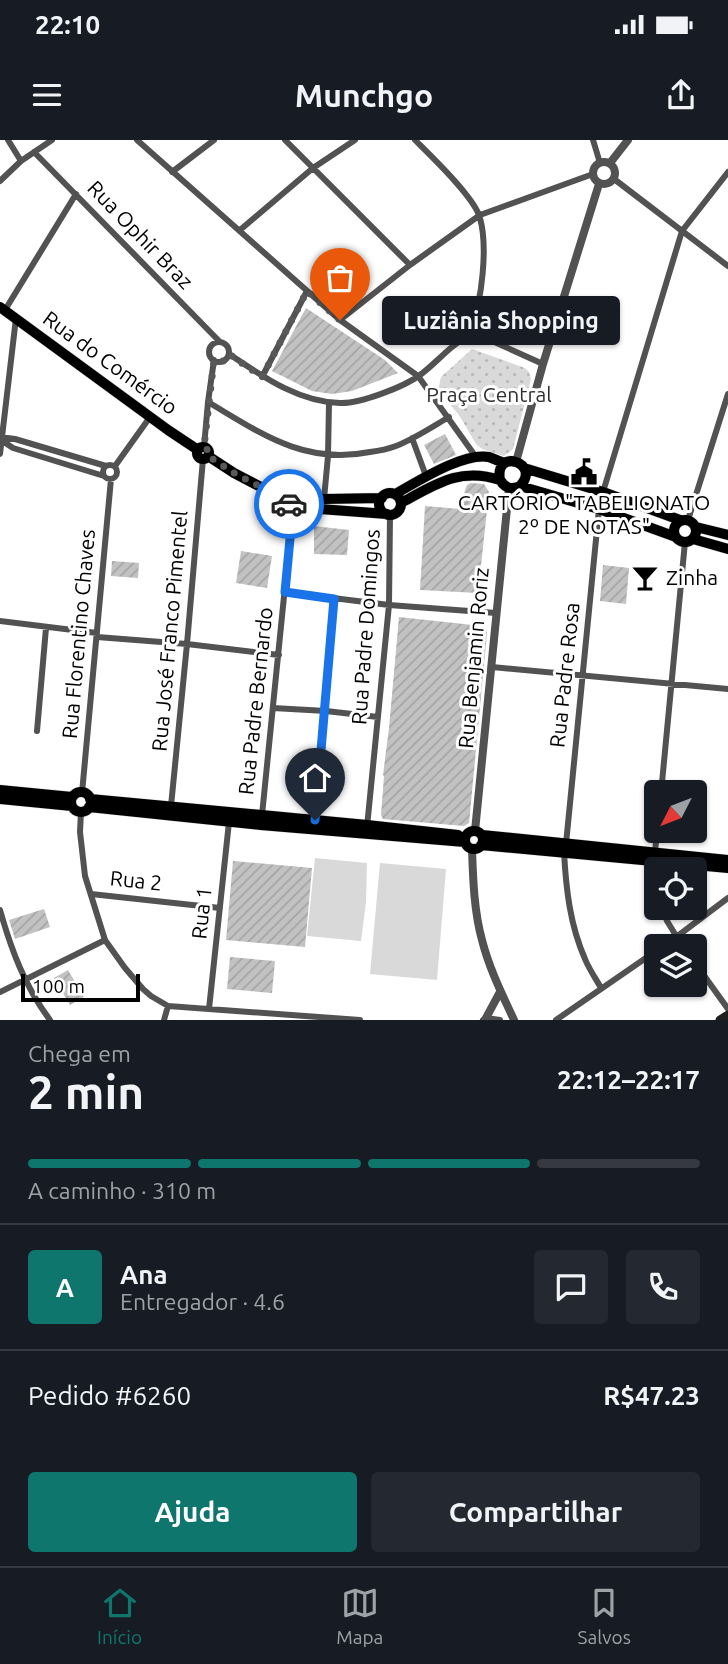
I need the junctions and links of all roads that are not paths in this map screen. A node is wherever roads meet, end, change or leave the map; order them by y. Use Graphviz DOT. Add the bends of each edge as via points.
graph roads {
  1 [pos="8,140"];
  2 [pos="52,140"];
  3 [pos="136,140"];
  4 [pos="214,140"];
  5 [pos="285,140"];
  6 [pos="355,140"];
  7 [pos="415,140"];
  8 [pos="593,140"];
  9 [pos="628,140"];
  10 [pos="34,152"];
  11 [pos="21,161"];
  12 [pos="605,163"];
  13 [pos="313,168"];
  14 [pos="172,172"];
  15 [pos="728,172"];
  16 [pos="593,174"];
  17 [pos="614,179"];
  18 [pos="0,181"];
  19 [pos="599,184"];
  20 [pos="76,194"];
  21 [pos="480,215"];
  22 [pos="240,230"];
  23 [pos="682,231"];
  24 [pos="410,265"];
  25 [pos="728,266"];
  26 [pos="307,291"];
  27 [pos="2,309"];
  28 [pos="16,318"];
  29 [pos="340,320"];
  30 [pos="470,331"];
  31 [pos="220,342"];
  32 [pos="229,354"];
  33 [pos="214,360"];
  34 [pos="543,364"];
  35 [pos="418,376"];
  36 [pos="262,377"];
  37 [pos="728,394"];
  38 [pos="208,402"];
  39 [pos="329,402"];
  40 [pos="150,417"];
  41 [pos="449,417"];
  42 [pos="1,438"];
  43 [pos="412,438"];
  44 [pos="203,453"];
  45 [pos="0,454"];
  46 [pos="328,456"];
  47 [pos="476,457"];
  48 [pos="505,463"];
  49 [pos="520,465"];
  50 [pos="106,466"];
  51 [pos="115,466"];
  52 [pos="426,476"];
  53 [pos="108,478"];
  54 [pos="500,480"];
  55 [pos="520,486"];
  56 [pos="509,488"];
  57 [pos="603,492"];
  58 [pos="278,496"];
  59 [pos="382,498"];
  60 [pos="324,499"];
  61 [pos="398,499"];
  62 [pos="293,507"];
  63 [pos="599,509"];
  64 [pos="389,515"];
  65 [pos="688,522"];
  66 [pos="728,535"];
  67 [pos="685,539"];
  68 [pos="728,549"];
  69 [pos="285,592"];
  70 [pos="334,599"];
  71 [pos="389,605"];
  72 [pos="496,613"];
  73 [pos="0,621"];
  74 [pos="46,628"];
  75 [pos="97,635"];
  76 [pos="187,644"];
  77 [pos="279,655"];
  78 [pos="492,667"];
  79 [pos="583,674"];
  80 [pos="671,683"];
  81 [pos="728,689"];
  82 [pos="273,708"];
  83 [pos="326,711"];
  84 [pos="378,718"];
  85 [pos="37,731"];
  86 [pos="662,780"];
  87 [pos="0,790"];
  88 [pos="0,799"];
  89 [pos="81,802"];
  90 [pos="171,806"];
  91 [pos="261,820"];
  92 [pos="315,820"];
  93 [pos="229,822"];
  94 [pos="367,829"];
  95 [pos="473,839"];
  96 [pos="656,844"];
  97 [pos="565,848"];
  98 [pos="655,857"];
  99 [pos="707,859"];
  100 [pos="728,860"];
  101 [pos="707,865"];
  102 [pos="728,868"];
  103 [pos="90,894"];
  104 [pos="728,898"];
  105 [pos="220,908"];
  106 [pos="0,910"];
  107 [pos="680,934"];
  108 [pos="105,940"];
  109 [pos="644,959"];
  110 [pos="24,980"];
  111 [pos="707,980"];
  112 [pos="601,988"];
  113 [pos="0,992"];
  114 [pos="500,992"];
  115 [pos="169,1006"];
  116 [pos="209,1009"];
  117 [pos="728,1009"];
  118 [pos="728,1015"];
  119 [pos="308,1018"];
  120 [pos="484,1019"];
  121 [pos="50,1020"];
  122 [pos="164,1020"];
  123 [pos="360,1020"];
  124 [pos="500,1020"];
  125 [pos="514,1020"];
  126 [pos="556,1020"];
  127 [pos="720,1020"];
  1 -- 11 [label="street"];
  2 -- 10 [label="street"];
  3 -- 14 [label="street"];
  4 -- 14 [label="street"];
  5 -- 13 [label="street"];
  6 -- 13 [label="street"];
  7 -- 21 [label="street"];
  8 -- 12 [label="street"];
  9 -- 12 [label="street"];
  10 -- 11 [label="street"];
  10 -- 20 [label="street, Rua Ophir Braz"];
  11 -- 18 [label="street"];
  12 -- 16 [label="street" via="596,166"];
  12 -- 17 [label="street" via="615,170"];
  13 -- 22 [label="street"];
  13 -- 24 [label="street"];
  14 -- 22 [label="street"];
  15 -- 23 [label="street"];
  16 -- 19 [label="street"];
  16 -- 21 [label="street"];
  17 -- 19 [label="street"];
  17 -- 23 [label="street"];
  19 -- 34 [label="street"];
  20 -- 27 [label="street"];
  20 -- 31 [label="street, Rua Ophir Braz"];
  21 -- 24 [label="street"];
  21 -- 30 [label="street" via="482,277"];
  22 -- 26 [label="street"];
  23 -- 25 [label="street"];
  23 -- 57 [label="street"];
  24 -- 29 [label="street"];
  26 -- 29 [label="street"];
  26 -- 36 [label="street"];
  27 -- 28 [label="main road, Rua do Comércio"];
  28 -- 40 [label="main road, Rua do Comércio"];
  28 -- 42 [label="street"];
  29 -- 35 [label="street"];
  30 -- 34 [label="street"];
  30 -- 35 [label="street"];
  31 -- 32 [label="street"];
  31 -- 33 [label="street" via="210,349"];
  32 -- 33 [label="street" via="223,361"];
  32 -- 36 [label="street"];
  33 -- 38 [label="street, Rua José Franco Pimentel"];
  34 -- 49 [label="street"];
  35 -- 39 [label="street" via="366,399"];
  35 -- 41 [label="street"];
  36 -- 39 [label="street" via="300,396"];
  37 -- 65 [label="street"];
  38 -- 44 [label="street, Rua José Franco Pimentel"];
  38 -- 46 [label="street" via="295,449"];
  39 -- 46 [label="street"];
  40 -- 44 [label="main road, Rua do Comércio"];
  40 -- 51 [label="street"];
  41 -- 43 [label="street"];
  41 -- 47 [label="street"];
  42 -- 45 [label="street"];
  42 -- 50 [label="street"];
  42 -- 53 [label="street" via="13,448"];
  43 -- 46 [label="street" via="380,450"];
  43 -- 52 [label="street"];
  44 -- 58 [label="main road, Rua do Comércio"];
  44 -- 76 [label="street, Rua José Franco Pimentel"];
  46 -- 60 [label="street"];
  47 -- 48 [label="main road"];
  47 -- 52 [label="main road"];
  48 -- 49 [label="main road"];
  48 -- 54 [label="main road"];
  49 -- 55 [label="main road" via="526,476"];
  49 -- 57 [label="main road"];
  50 -- 51 [label="street"];
  50 -- 53 [label="street" via="103,470"];
  51 -- 53 [label="street" via="116,477"];
  52 -- 61 [label="main road"];
  53 -- 75 [label="street, Rua Florentino Chaves"];
  54 -- 56 [label="main road"];
  54 -- 61 [label="main road" via="464,475"];
  55 -- 56 [label="main road"];
  55 -- 63 [label="main road"];
  56 -- 72 [label="street, Rua Benjamin Roriz"];
  57 -- 63 [label="street, Rua Padre Rosa"];
  57 -- 65 [label="main road"];
  58 -- 60 [label="main road, Rua do Comércio"];
  58 -- 62 [label="main road, Rua do Comércio"];
  59 -- 60 [label="main road, Rua do Comércio"];
  59 -- 61 [label="main road" via="389,493"];
  59 -- 64 [label="main road" via="380,507"];
  61 -- 64 [label="main road" via="401,507"];
  62 -- 64 [label="main road"];
  62 -- 69 [label="street, Rua Padre Bernardo"];
  63 -- 67 [label="main road"];
  63 -- 79 [label="street, Rua Padre Rosa"];
  64 -- 71 [label="street, Rua Padre Domingos"];
  65 -- 66 [label="main road"];
  65 -- 67 [label="main road" via="696,534"];
  65 -- 67 [label="main road" via="676,524 674,531"];
  67 -- 68 [label="main road"];
  67 -- 80 [label="street"];
  69 -- 70 [label="street"];
  69 -- 77 [label="street, Rua Padre Bernardo"];
  70 -- 71 [label="street"];
  70 -- 83 [label="street"];
  71 -- 72 [label="street"];
  71 -- 84 [label="street, Rua Padre Domingos"];
  72 -- 78 [label="street, Rua Benjamin Roriz"];
  73 -- 74 [label="street"];
  74 -- 75 [label="street"];
  74 -- 85 [label="street"];
  75 -- 76 [label="street"];
  75 -- 89 [label="street, Rua Florentino Chaves"];
  76 -- 77 [label="street"];
  76 -- 90 [label="street, Rua José Franco Pimentel"];
  77 -- 82 [label="street, Rua Padre Bernardo"];
  78 -- 79 [label="street"];
  78 -- 95 [label="street, Rua Benjamin Roriz"];
  79 -- 80 [label="street"];
  79 -- 97 [label="street, Rua Padre Rosa"];
  80 -- 81 [label="street"];
  80 -- 86 [label="street"];
  82 -- 83 [label="street"];
  82 -- 91 [label="street, Rua Padre Bernardo"];
  83 -- 84 [label="street"];
  83 -- 92 [label="street"];
  84 -- 94 [label="street, Rua Padre Domingos"];
  87 -- 89 [label="main road"];
  88 -- 89 [label="main road"];
  89 -- 90 [label="main road"];
  89 -- 93 [label="main road"];
  89 -- 103 [label="street, Rua Florentino Chaves" via="81,852"];
  90 -- 91 [label="main road"];
  91 -- 92 [label="main road"];
  91 -- 93 [label="main road"];
  91 -- 94 [label="main road"];
  92 -- 94 [label="main road"];
  93 -- 105 [label="street, Rua 1"];
  94 -- 95 [label="main road"];
  95 -- 97 [label="main road"];
  95 -- 114 [label="street, Rua Benjamin Roriz" via="481,939"];
  96 -- 98 [label="street"];
  97 -- 98 [label="main road"];
  97 -- 112 [label="street, Rua Padre Rosa" via="566,891 574,929"];
  99 -- 100 [label="main road"];
  101 -- 102 [label="main road"];
  103 -- 105 [label="street, Rua 2"];
  103 -- 108 [label="street, Rua Florentino Chaves"];
  104 -- 107 [label="street"];
  105 -- 116 [label="street, Rua 1"];
  106 -- 110 [label="street"];
  108 -- 110 [label="street"];
  108 -- 115 [label="street, Rua Florentino Chaves" via="143,989"];
  109 -- 112 [label="street"];
  110 -- 113 [label="street"];
  110 -- 121 [label="street"];
  111 -- 117 [label="street"];
  112 -- 126 [label="street"];
  114 -- 120 [label="street"];
  114 -- 125 [label="street, Rua Benjamin Roriz"];
  115 -- 116 [label="street"];
  115 -- 122 [label="street"];
  116 -- 119 [label="street"];
  118 -- 127 [label="main road"];
  119 -- 123 [label="street"];
  120 -- 124 [label="street"];
}
